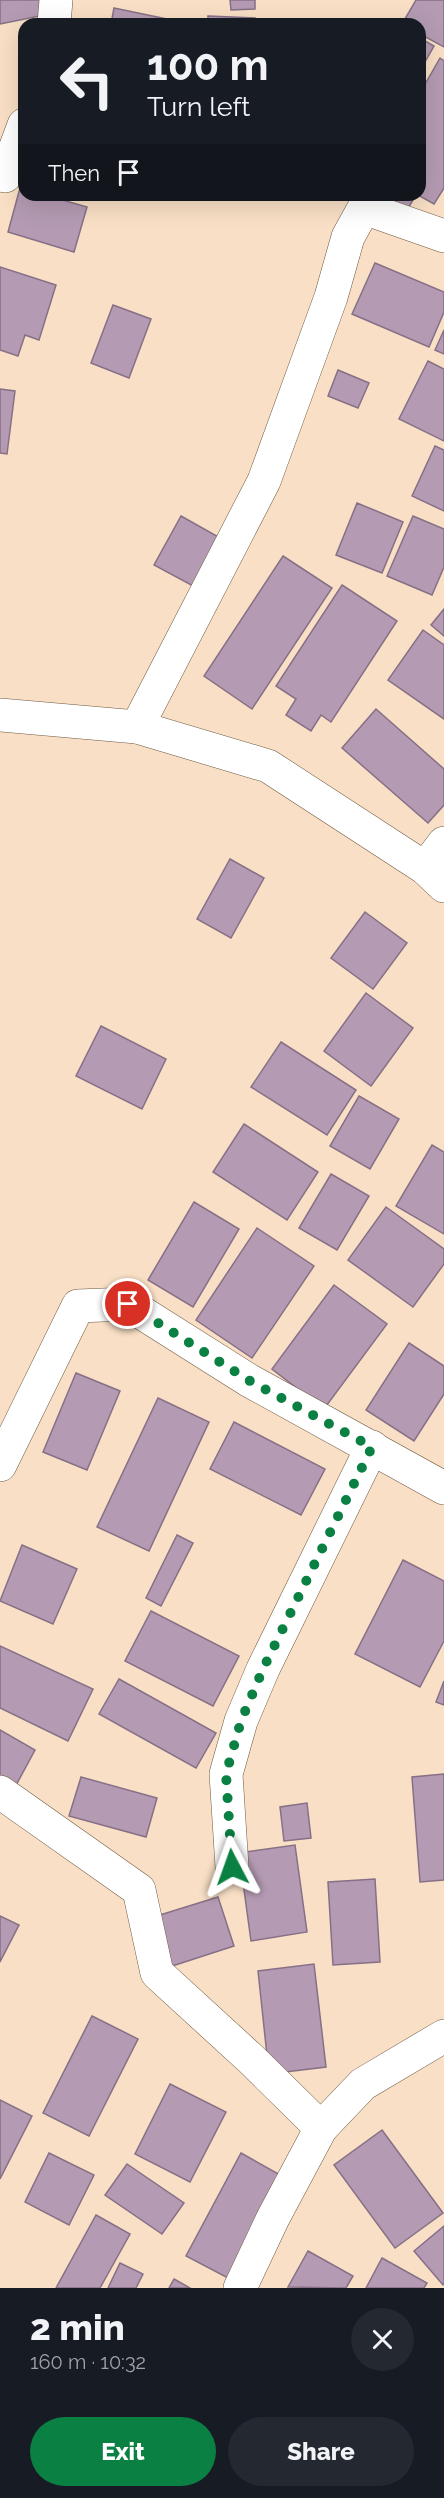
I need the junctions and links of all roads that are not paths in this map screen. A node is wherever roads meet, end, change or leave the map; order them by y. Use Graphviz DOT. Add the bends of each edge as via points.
graph roads {
  1 [pos="56,0"];
  2 [pos="54,18"];
  3 [pos="18,141"];
  4 [pos="5,176"];
  5 [pos="444,236"];
  6 [pos="0,715"];
  7 [pos="137,727"];
  8 [pos="438,866"];
  9 [pos="372,1447"];
  10 [pos="0,1465"];
  11 [pos="444,1488"];
  12 [pos="0,1792"];
  13 [pos="232,1867"];
  14 [pos="444,2036"];
  15 [pos="321,2128"];
  16 [pos="244,2287"];
  1 -- 2 [label="street"];
  3 -- 4 [label="street"];
  5 -- 7 [label="street" via="364,208 348,237 331,297 264,481"];
  6 -- 7 [label="street"];
  7 -- 8 [label="street" via="268,765"];
  9 -- 10 [label="street" via="250,1381 128,1304 78,1306"];
  9 -- 11 [label="street"];
  9 -- 13 [label="street" via="241,1721 226,1774"];
  12 -- 15 [label="street" via="139,1890 157,1972"];
  14 -- 15 [label="street" via="363,2084"];
  15 -- 16 [label="street" via="273,2218"];
}
